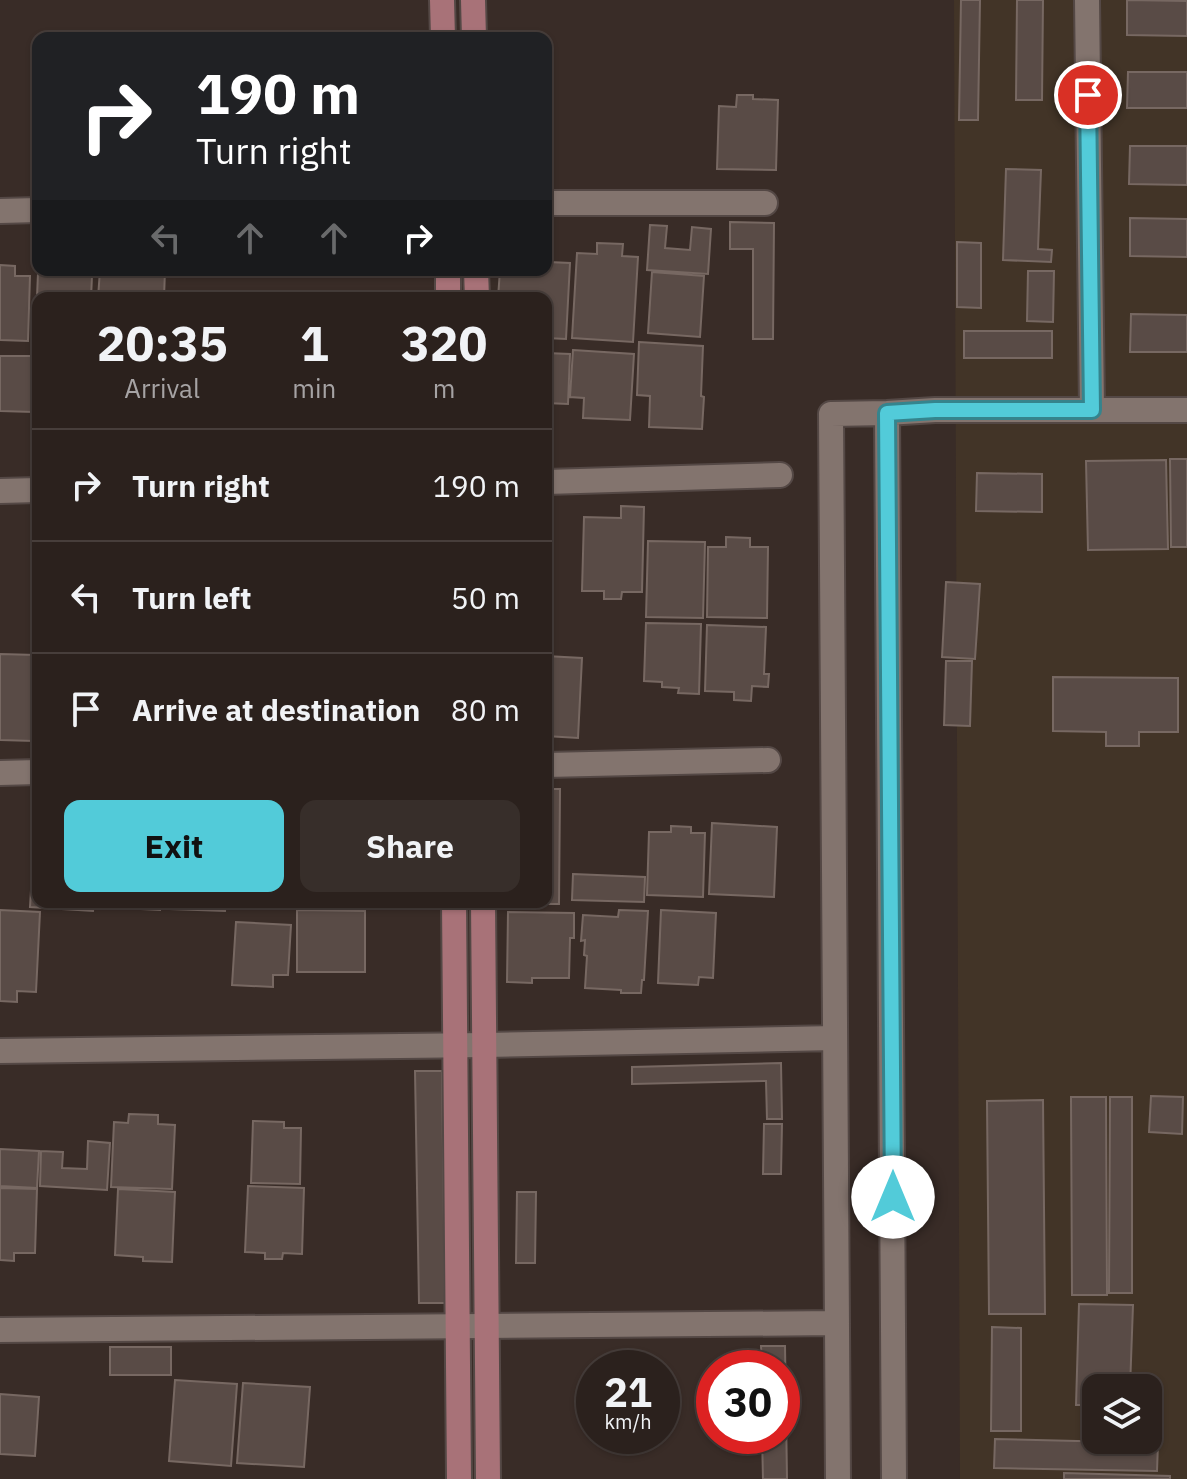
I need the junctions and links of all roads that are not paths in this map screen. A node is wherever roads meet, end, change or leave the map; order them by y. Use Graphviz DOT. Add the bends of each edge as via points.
graph roads {
  1 [pos="442,0"];
  2 [pos="473,0"];
  3 [pos="1087,0"];
  4 [pos="443,32"];
  5 [pos="474,32"];
  6 [pos="552,203"];
  7 [pos="765,203"];
  8 [pos="32,210"];
  9 [pos="0,211"];
  10 [pos="1092,410"];
  11 [pos="1187,410"];
  12 [pos="887,413"];
  13 [pos="780,475"];
  14 [pos="552,482"];
  15 [pos="32,490"];
  16 [pos="0,491"];
  17 [pos="768,760"];
  18 [pos="552,765"];
  19 [pos="32,772"];
  20 [pos="0,773"];
  21 [pos="454,908"];
  22 [pos="483,908"];
  23 [pos="835,1038"];
  24 [pos="456,1045"];
  25 [pos="485,1045"];
  26 [pos="0,1051"];
  27 [pos="837,1323"];
  28 [pos="459,1325"];
  29 [pos="488,1325"];
  30 [pos="0,1330"];
  31 [pos="459,1479"];
  32 [pos="488,1479"];
  33 [pos="838,1479"];
  34 [pos="894,1479"];
  1 -- 4 [label="main road"];
  2 -- 5 [label="main road"];
  3 -- 10 [label="street"];
  6 -- 7 [label="street"];
  8 -- 9 [label="street"];
  10 -- 11 [label="street"];
  10 -- 12 [label="street"];
  12 -- 23 [label="street" via="831,414"];
  12 -- 34 [label="street"];
  13 -- 14 [label="street"];
  15 -- 16 [label="street"];
  17 -- 18 [label="street"];
  19 -- 20 [label="street"];
  21 -- 24 [label="main road"];
  22 -- 25 [label="main road"];
  23 -- 25 [label="street"];
  23 -- 27 [label="street"];
  24 -- 25 [label="street"];
  24 -- 26 [label="street"];
  24 -- 28 [label="main road"];
  25 -- 29 [label="main road"];
  27 -- 29 [label="street"];
  27 -- 33 [label="street"];
  28 -- 29 [label="street"];
  28 -- 30 [label="street"];
  28 -- 31 [label="main road"];
  29 -- 32 [label="main road"];
}
